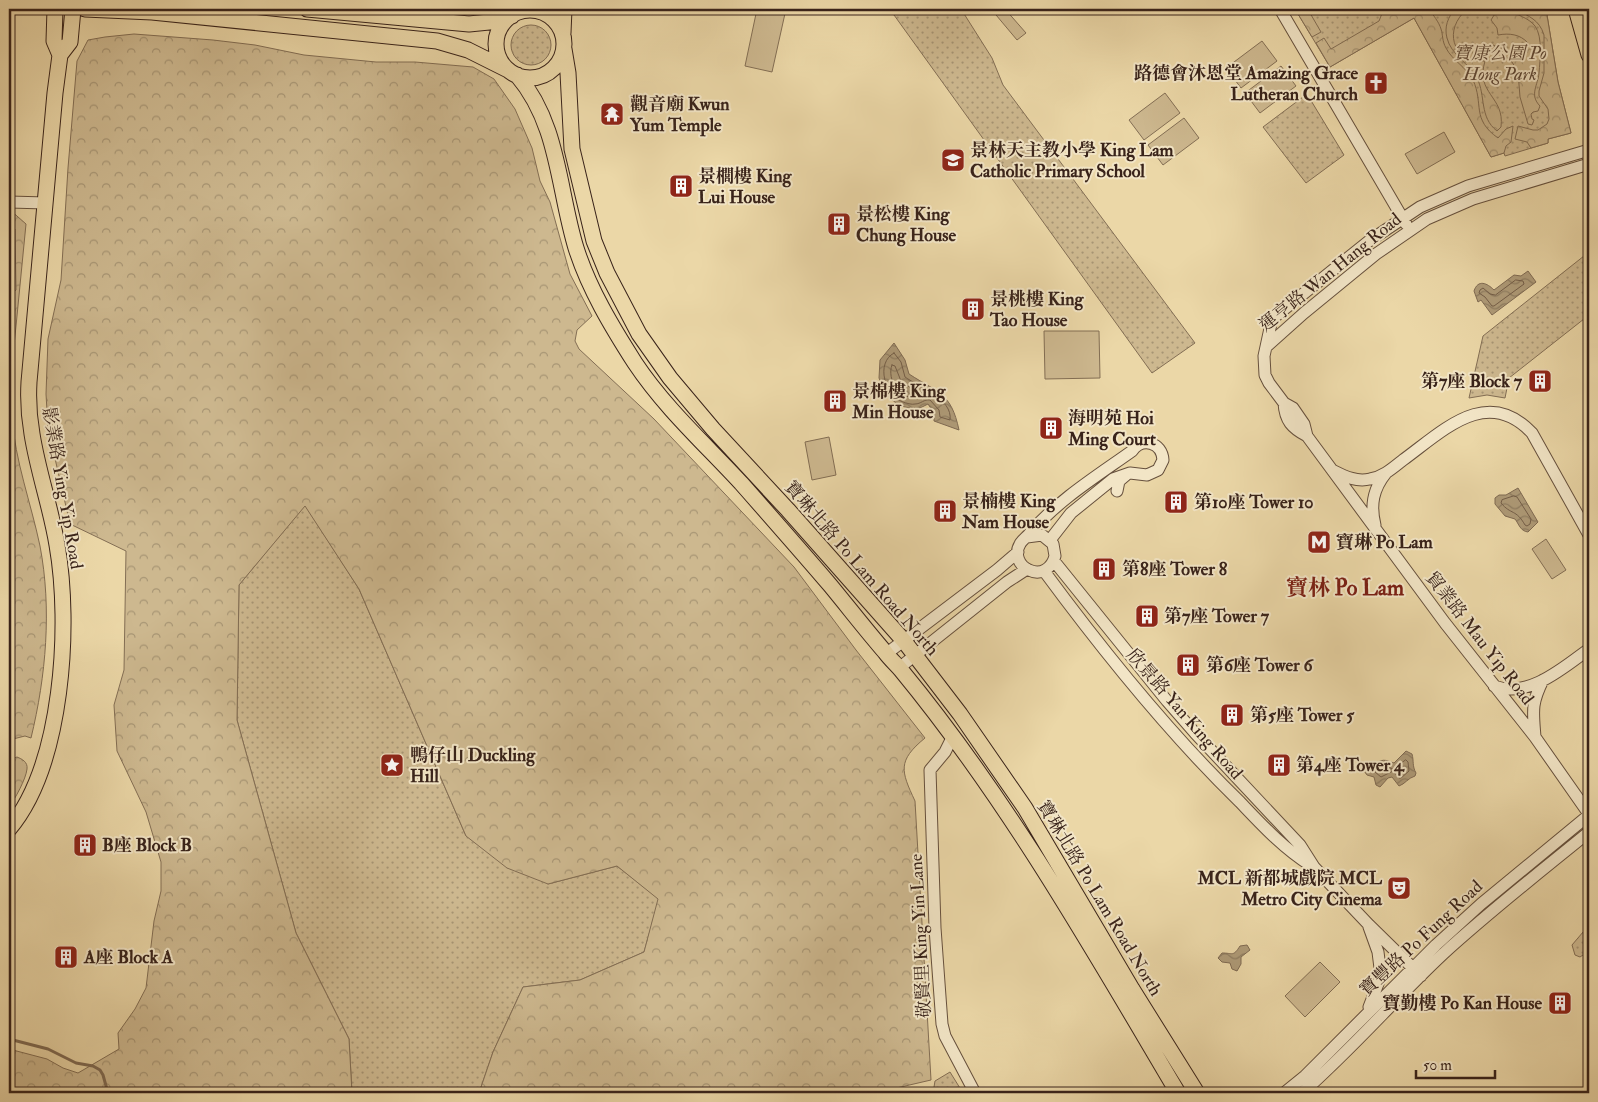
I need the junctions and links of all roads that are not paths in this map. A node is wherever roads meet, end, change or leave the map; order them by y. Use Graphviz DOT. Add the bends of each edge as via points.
graph roads {
  1 [pos="55,9"];
  2 [pos="73,9"];
  3 [pos="85,9"];
  4 [pos="94,9"];
  5 [pos="307,9"];
  6 [pos="564,9"];
  7 [pos="1280,9"];
  8 [pos="1576,9"];
  9 [pos="519,12"];
  10 [pos="72,26"];
  11 [pos="563,33"];
  12 [pos="564,49"];
  13 [pos="60,55"];
  14 [pos="1589,55"];
  15 [pos="512,72"];
  16 [pos="1589,150"];
  17 [pos="1589,164"];
  18 [pos="9,202"];
  19 [pos="46,203"];
  20 [pos="1402,218"];
  21 [pos="1409,230"];
  22 [pos="1266,347"];
  23 [pos="1332,470"];
  24 [pos="1130,472"];
  25 [pos="1387,472"];
  26 [pos="1117,491"];
  27 [pos="1376,530"];
  28 [pos="1589,534"];
  29 [pos="1027,537"];
  30 [pos="1050,540"];
  31 [pos="1018,552"];
  32 [pos="1054,561"];
  33 [pos="1027,569"];
  34 [pos="1044,571"];
  35 [pos="904,641"];
  36 [pos="1589,649"];
  37 [pos="886,654"];
  38 [pos="915,656"];
  39 [pos="899,668"];
  40 [pos="1543,680"];
  41 [pos="1494,686"];
  42 [pos="953,736"];
  43 [pos="1535,737"];
  44 [pos="1589,815"];
  45 [pos="9,829"];
  46 [pos="1589,832"];
  47 [pos="1314,867"];
  48 [pos="1369,925"];
  49 [pos="1412,967"];
  50 [pos="1421,976"];
  51 [pos="1368,1011"];
  52 [pos="975,1093"];
  53 [pos="1178,1093"];
  54 [pos="1197,1093"];
  55 [pos="1284,1093"];
  56 [pos="1302,1093"];
  1 -- 13 [label="main road, 影業路 Ying Yip Road" via="54,42"];
  2 -- 10 [label="main road, 影業路 Ying Yip Road"];
  3 -- 4 [label="main road"];
  4 -- 10 [label="main road" via="82,15"];
  4 -- 15 [label="main road" via="427,40 468,50"];
  5 -- 9 [label="main road" via="469,24 489,22"];
  6 -- 11 [label="main road"];
  7 -- 20 [label="street"];
  8 -- 14 [label="main road"];
  9 -- 11 [label="main road" via="537,11 551,17"];
  9 -- 15 [label="main road" via="504,24 497,39 499,58"];
  10 -- 13 [label="main road, 影業路 Ying Yip Road" via="70,42"];
  11 -- 12 [label="main road"];
  12 -- 15 [label="main road" via="560,62 546,74 529,78"];
  12 -- 35 [label="main road, 寶琳北路 Po Lam Road North" via="572,150 594,240 607,273 639,334 670,378 713,429"];
  13 -- 19 [label="main road, 影業路 Ying Yip Road"];
  15 -- 37 [label="main road, 寶琳北路 Po Lam Road North" via="534,97 546,121 576,248 603,309 635,363"];
  16 -- 20 [label="street, 運亨路 Wan Hang Road" via="1468,186"];
  17 -- 21 [label="street, 運亨路 Wan Hang Road" via="1473,199"];
  18 -- 19 [label="street"];
  19 -- 45 [label="main road, 影業路 Ying Yip Road" via="28,399 32,435 57,544 63,598 62,653 56,708 38,779"];
  20 -- 21 [label="street"];
  20 -- 22 [label="street, 運亨路 Wan Hang Road" via="1272,320"];
  21 -- 22 [label="street, 運亨路 Wan Hang Road"];
  22 -- 23 [label="street, 貿業路 Mau Yip Road" via="1265,375 1284,403 1284,415 1296,430 1307,436"];
  23 -- 25 [label="street" via="1357,480 1373,479"];
  23 -- 27 [label="street, 貿業路 Mau Yip Road"];
  24 -- 26 [label="street" via="1119,481"];
  24 -- 29 [label="street" via="1146,475 1158,470 1163,460 1159,448 1150,443 1136,446 1043,517"];
  24 -- 30 [label="street" via="1113,479 1071,513"];
  25 -- 27 [label="street" via="1373,496 1372,514"];
  25 -- 28 [label="street" via="1461,418 1478,412 1504,414 1532,433"];
  27 -- 41 [label="street, 貿業路 Mau Yip Road"];
  29 -- 30 [label="street" via="1042,535"];
  29 -- 31 [label="street"];
  30 -- 32 [label="street" via="1055,548"];
  31 -- 33 [label="street" via="1020,563"];
  31 -- 35 [label="street"];
  32 -- 34 [label="street"];
  32 -- 47 [label="street, 欣景路 Yan King Road" via="1167,701 1300,845"];
  33 -- 34 [label="street"];
  33 -- 38 [label="street" via="1006,582"];
  34 -- 47 [label="street, 欣景路 Yan King Road" via="1183,744 1292,853"];
  35 -- 37 [label="street"];
  35 -- 38 [label="main road, 寶琳北路 Po Lam Road North"];
  36 -- 40 [label="street"];
  37 -- 39 [label="main road, 寶琳北路 Po Lam Road North"];
  38 -- 39 [label="street"];
  38 -- 54 [label="main road, 寶琳北路 Po Lam Road North" via="1025,808"];
  39 -- 42 [label="main road, 寶琳北路 Po Lam Road North"];
  40 -- 41 [label="street" via="1516,690"];
  40 -- 43 [label="street" via="1534,698"];
  41 -- 43 [label="street, 貿業路 Mau Yip Road"];
  42 -- 52 [label="street, 敬賢里 King Yin Lane" via="946,752 930,770 935,928 944,1036"];
  42 -- 53 [label="main road, 寶琳北路 Po Lam Road North" via="1040,862"];
  43 -- 44 [label="street, 貿業路 Mau Yip Road"];
  44 -- 49 [label="street, 寶豐路 Po Fung Road" via="1481,904"];
  46 -- 50 [label="street, 寶豐路 Po Fung Road" via="1481,920"];
  47 -- 48 [label="street, 欣景路 Yan King Road"];
  48 -- 49 [label="street, 欣景路 Yan King Road"];
  48 -- 51 [label="street, 欣景路 Yan King Road" via="1378,952 1381,976"];
  49 -- 50 [label="street, 欣景路 Yan King Road"];
  49 -- 51 [label="street, 寶豐路 Po Fung Road"];
  50 -- 56 [label="street, 寶豐路 Po Fung Road"];
  51 -- 55 [label="street, 寶豐路 Po Fung Road" via="1305,1076"];
}
